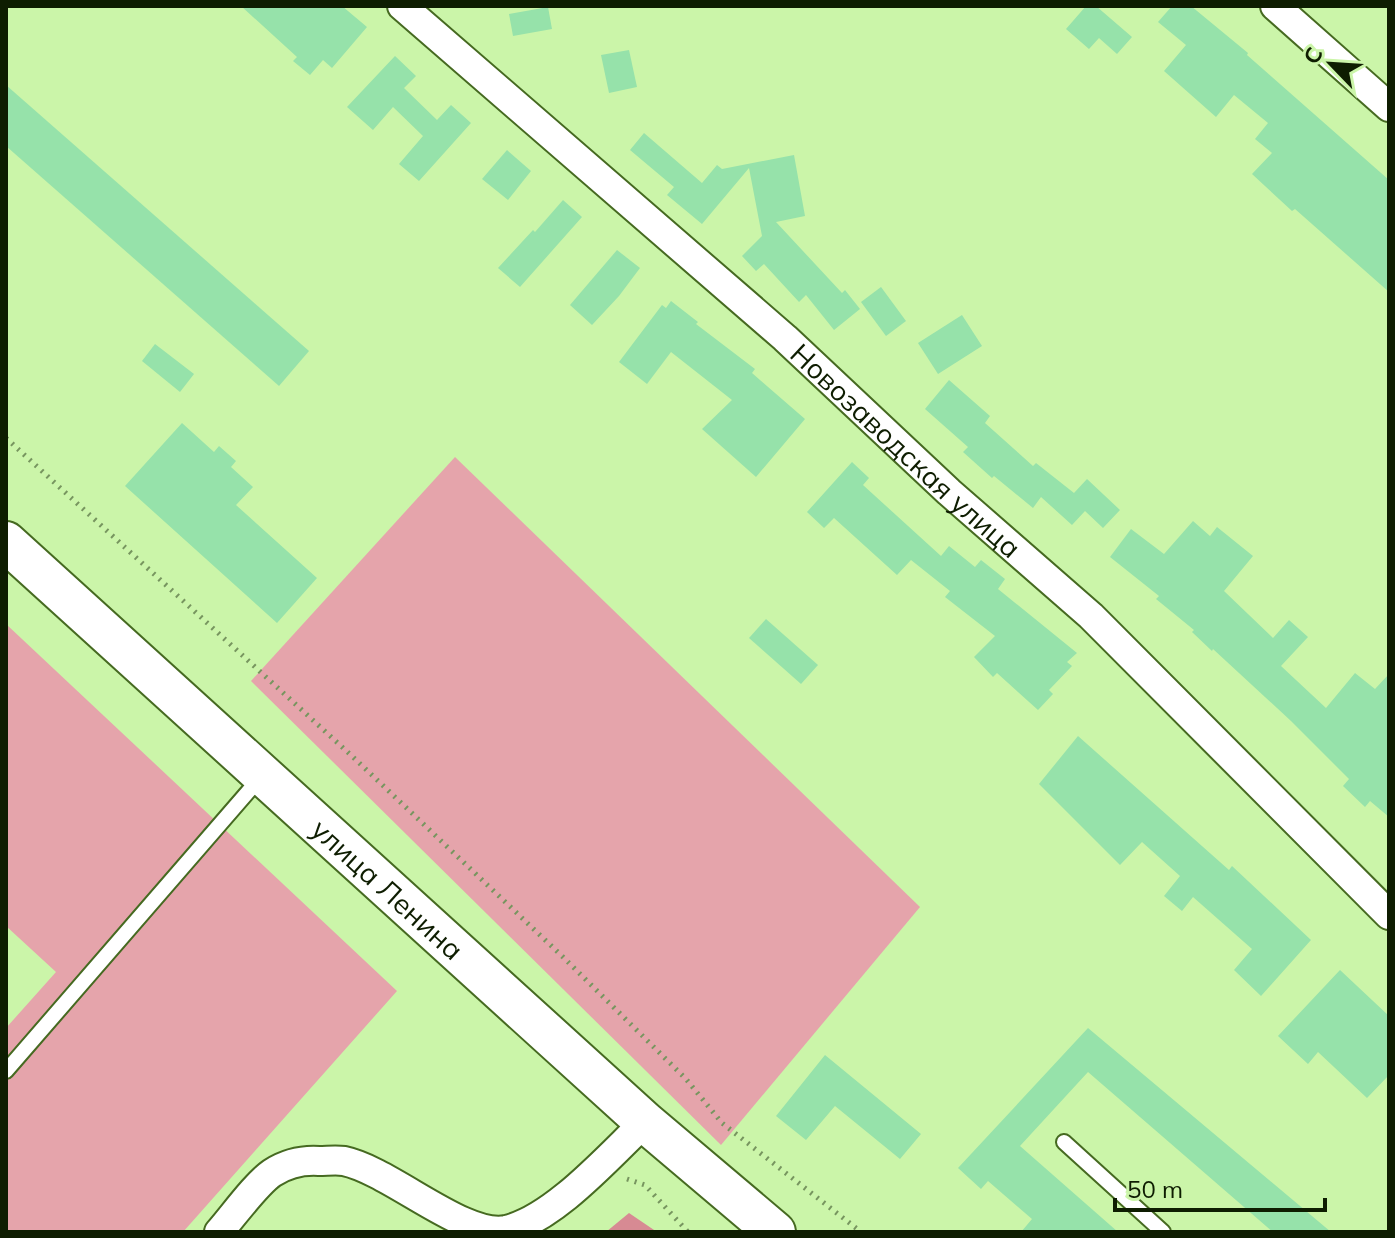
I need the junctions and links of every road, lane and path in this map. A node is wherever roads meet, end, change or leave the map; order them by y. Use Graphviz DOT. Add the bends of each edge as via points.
graph roads {
  1 [pos="402,6"];
  2 [pos="1275,6"];
  3 [pos="1389,107"];
  4 [pos="6,438"];
  5 [pos="6,542"];
  6 [pos="262,775"];
  7 [pos="1389,915"];
  8 [pos="6,1071"];
  9 [pos="645,1122"];
  10 [pos="1064,1142"];
  11 [pos="596,1168"];
  12 [pos="219,1232"];
  13 [pos="688,1232"];
  14 [pos="775,1232"];
  15 [pos="861,1232"];
  16 [pos="1163,1232"];
  1 -- 7 [label="street, Новозаводская улица" via="785,338 1091,616"];
  2 -- 3 [label="street"];
  4 -- 15 [label="path" via="563,957 686,1079 722,1123"];
  5 -- 6 [label="street, улица Ленина"];
  6 -- 8 [label="lane"];
  6 -- 9 [label="street, улица Ленина"];
  9 -- 11 [label="street"];
  9 -- 14 [label="street, улица Ленина"];
  10 -- 16 [label="lane"];
  11 -- 12 [label="street" via="531,1221 502,1231 453,1217 409,1190 343,1161 308,1161 271,1173"];
  11 -- 13 [label="path" via="645,1185"];
}
